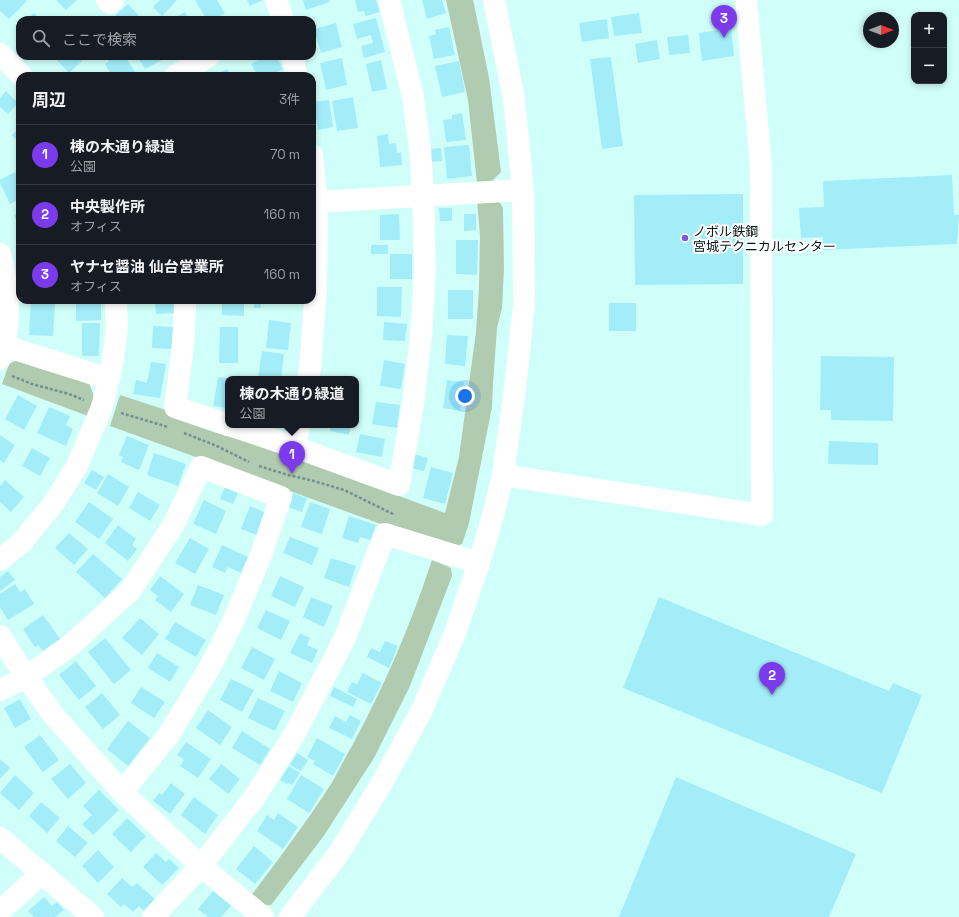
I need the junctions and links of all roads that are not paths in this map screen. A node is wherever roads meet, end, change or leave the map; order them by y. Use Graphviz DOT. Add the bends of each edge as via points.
graph roads {
  1 [pos="108,0"];
  2 [pos="112,0"];
  3 [pos="389,0"];
  4 [pos="494,0"];
  5 [pos="746,0"];
  6 [pos="0,54"];
  7 [pos="202,60"];
  8 [pos="293,60"];
  9 [pos="18,72"];
  10 [pos="182,72"];
  11 [pos="296,72"];
  12 [pos="523,190"];
  13 [pos="316,193"];
  14 [pos="423,195"];
  15 [pos="317,202"];
  16 [pos="0,254"];
  17 [pos="316,290"];
  18 [pos="116,304"];
  19 [pos="185,304"];
  20 [pos="315,304"];
  21 [pos="3,359"];
  22 [pos="309,376"];
  23 [pos="109,379"];
  24 [pos="225,424"];
  25 [pos="238,428"];
  26 [pos="298,428"];
  27 [pos="295,447"];
  28 [pos="503,475"];
  29 [pos="0,560"];
  30 [pos="479,563"];
  31 [pos="0,636"];
  32 [pos="26,677"];
  33 [pos="0,690"];
  34 [pos="122,792"];
  35 [pos="0,838"];
  36 [pos="201,866"];
  37 [pos="42,873"];
  38 [pos="0,911"];
  39 [pos="93,917"];
  40 [pos="153,917"];
  41 [pos="263,917"];
  42 [pos="290,917"];
  1 -- 2 [label="street"];
  3 -- 14 [label="street" via="413,97"];
  4 -- 12 [label="street" via="514,99"];
  5 -- 28 [label="street" via="761,166 762,514"];
  6 -- 9 [label="street"];
  7 -- 10 [label="street"];
  8 -- 11 [label="street"];
  12 -- 14 [label="street"];
  12 -- 28 [label="street" via="524,305"];
  13 -- 15 [label="street"];
  14 -- 15 [label="street"];
  14 -- 27 [label="street" via="425,269 421,336 413,404 399,485"];
  15 -- 17 [label="street"];
  16 -- 21 [label="street" via="5,272 8,308"];
  18 -- 23 [label="street" via="117,328"];
  19 -- 24 [label="street" via="182,357 175,407"];
  20 -- 22 [label="street"];
  21 -- 23 [label="street"];
  23 -- 29 [label="street" via="102,407 77,466 53,504 21,542"];
  25 -- 27 [label="street"];
  26 -- 27 [label="street"];
  28 -- 30 [label="street"];
  30 -- 36 [label="street" via="385,534 345,638 294,735 254,798"];
  30 -- 42 [label="street" via="455,633 421,712 379,788 339,852"];
  31 -- 32 [label="street"];
  32 -- 33 [label="street"];
  32 -- 34 [label="street" via="55,717"];
  32 -- 34 [label="street" via="72,644 130,591 174,524 201,467 281,497 261,555 233,622 210,667 168,736"];
  34 -- 36 [label="street"];
  35 -- 37 [label="street"];
  36 -- 40 [label="street"];
  36 -- 41 [label="street"];
  37 -- 38 [label="street"];
  37 -- 39 [label="street"];
}
